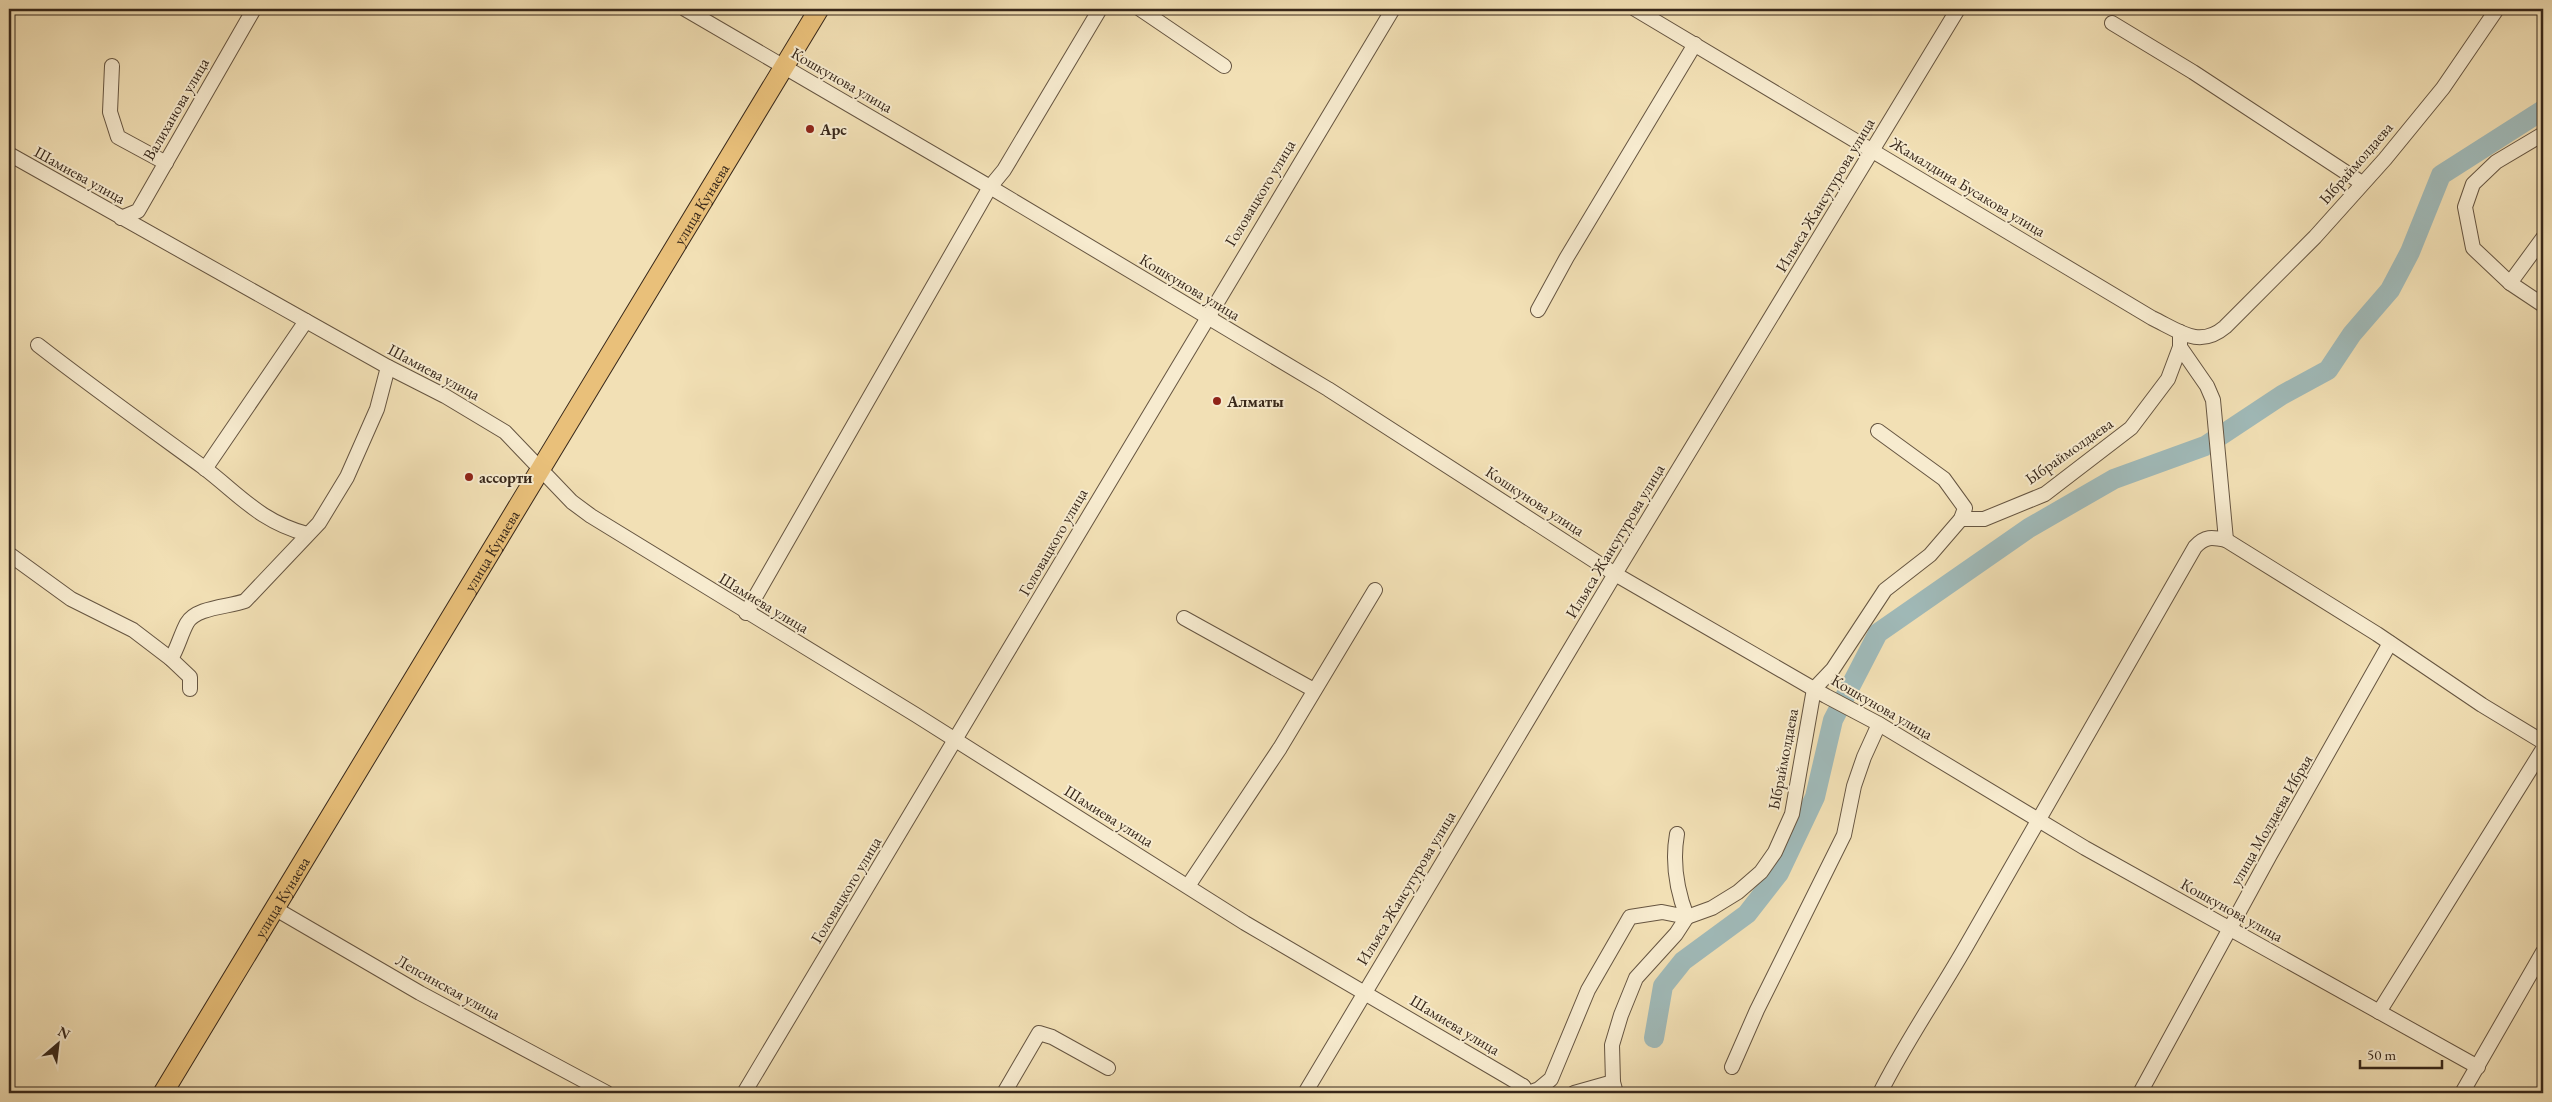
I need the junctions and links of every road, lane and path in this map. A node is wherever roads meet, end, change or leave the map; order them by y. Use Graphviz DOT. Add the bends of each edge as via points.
graph roads {
  1 [pos="254,9"];
  2 [pos="685,9"];
  3 [pos="819,9"];
  4 [pos="1100,9"];
  5 [pos="1140,9"];
  6 [pos="1393,9"];
  7 [pos="1636,9"];
  8 [pos="1958,9"];
  9 [pos="2497,9"];
  10 [pos="2112,23"];
  11 [pos="1695,44"];
  12 [pos="112,66"];
  13 [pos="784,66"];
  14 [pos="1224,66"];
  15 [pos="2543,134"];
  16 [pos="1873,150"];
  17 [pos="9,154"];
  18 [pos="166,163"];
  19 [pos="2362,183"];
  20 [pos="990,187"];
  21 [pos="121,218"];
  22 [pos="2543,238"];
  23 [pos="2510,283"];
  24 [pos="2543,305"];
  25 [pos="1538,310"];
  26 [pos="1206,316"];
  27 [pos="306,321"];
  28 [pos="2180,332"];
  29 [pos="38,345"];
  30 [pos="2180,347"];
  31 [pos="388,367"];
  32 [pos="1878,431"];
  33 [pos="205,469"];
  34 [pos="540,470"];
  35 [pos="1961,519"];
  36 [pos="307,534"];
  37 [pos="2226,540"];
  38 [pos="9,554"];
  39 [pos="1615,574"];
  40 [pos="1375,590"];
  41 [pos="746,613"];
  42 [pos="1184,618"];
  43 [pos="2390,643"];
  44 [pos="171,659"];
  45 [pos="190,689"];
  46 [pos="1314,690"];
  47 [pos="1820,692"];
  48 [pos="1879,724"];
  49 [pos="956,740"];
  50 [pos="2543,742"];
  51 [pos="2543,748"];
  52 [pos="2036,820"];
  53 [pos="1677,834"];
  54 [pos="1188,886"];
  55 [pos="274,908"];
  56 [pos="1686,917"];
  57 [pos="2231,929"];
  58 [pos="2543,952"];
  59 [pos="1364,992"];
  60 [pos="2379,1012"];
  61 [pos="1732,1067"];
  62 [pos="2478,1067"];
  63 [pos="1108,1068"];
  64 [pos="1614,1088"];
  65 [pos="1526,1091"];
  66 [pos="163,1093"];
  67 [pos="607,1093"];
  68 [pos="744,1093"];
  69 [pos="1004,1093"];
  70 [pos="1305,1093"];
  71 [pos="1574,1093"];
  72 [pos="1880,1093"];
  73 [pos="2140,1093"];
  74 [pos="2462,1093"];
  1 -- 18 [label="street, Валиханова улица"];
  2 -- 13 [label="street, Кошкунова улица"];
  3 -- 13 [label="main road, улица Кунаева"];
  4 -- 20 [label="street" via="1004,170"];
  5 -- 14 [label="street"];
  6 -- 26 [label="street, Головацкого улица"];
  7 -- 11 [label="street, Жамалдина Бусакова улица"];
  8 -- 16 [label="street, Ильяса Жансугурова улица"];
  9 -- 19 [label="street, Ыбраймолдаева" via="2444,88"];
  10 -- 19 [label="street"];
  11 -- 16 [label="street, Жамалдина Бусакова улица"];
  11 -- 25 [label="street"];
  12 -- 18 [label="street" via="110,112 118,137"];
  13 -- 20 [label="street, Кошкунова улица"];
  13 -- 34 [label="main road, улица Кунаева"];
  15 -- 23 [label="street" via="2496,162 2473,184 2465,207 2472,248"];
  16 -- 28 [label="street, Жамалдина Бусакова улица"];
  16 -- 39 [label="street, Ильяса Жансугурова улица"];
  17 -- 21 [label="street, Шамиева улица"];
  18 -- 21 [label="street, Валиханова улица" via="138,211"];
  19 -- 28 [label="street, Ыбраймолдаева" via="2315,237 2218,333 2210,338 2194,338"];
  20 -- 26 [label="street, Кошкунова улица"];
  20 -- 41 [label="street"];
  21 -- 27 [label="street, Шамиева улица"];
  22 -- 23 [label="street"];
  23 -- 24 [label="street"];
  26 -- 39 [label="street, Кошкунова улица" via="1328,389"];
  26 -- 49 [label="street, Головацкого улица"];
  27 -- 31 [label="street, Шамиева улица"];
  27 -- 33 [label="street"];
  28 -- 30 [label="street, Ыбраймолдаева"];
  29 -- 33 [label="street"];
  30 -- 35 [label="street, Ыбраймолдаева" via="2168,379 2131,428 2045,494 1984,519"];
  30 -- 37 [label="street" via="2213,400"];
  31 -- 34 [label="street, Шамиева улица" via="505,432"];
  31 -- 36 [label="street" via="376,409 347,477 319,523"];
  32 -- 35 [label="street" via="1944,479 1965,508"];
  33 -- 36 [label="street" via="255,511 283,528"];
  34 -- 41 [label="street, Шамиева улица" via="591,516"];
  34 -- 55 [label="main road, улица Кунаева"];
  35 -- 47 [label="street" via="1930,555 1885,590"];
  36 -- 44 [label="street" via="245,601 201,612 188,621"];
  37 -- 43 [label="street"];
  37 -- 52 [label="street" via="2211,536 2195,547"];
  38 -- 44 [label="street" via="71,599 132,630"];
  39 -- 47 [label="street, Кошкунова улица"];
  39 -- 59 [label="street, Ильяса Жансугурова улица"];
  40 -- 46 [label="street"];
  41 -- 49 [label="street, Шамиева улица"];
  42 -- 46 [label="street"];
  43 -- 50 [label="street"];
  43 -- 57 [label="street, улица Молдаева Ибрая"];
  44 -- 45 [label="street" via="190,676"];
  46 -- 54 [label="street" via="1280,748"];
  47 -- 48 [label="street, Кошкунова улица"];
  47 -- 56 [label="street, Ыбраймолдаева" via="1792,814 1775,852 1761,872 1738,892 1712,908"];
  48 -- 52 [label="street, Кошкунова улица"];
  48 -- 61 [label="street" via="1854,786 1844,835"];
  49 -- 54 [label="street, Шамиева улица"];
  49 -- 68 [label="street, Головацкого улица"];
  51 -- 60 [label="street"];
  52 -- 57 [label="street, Кошкунова улица"];
  52 -- 72 [label="street"];
  53 -- 56 [label="street" via="1677,893"];
  54 -- 59 [label="street, Шамиева улица"];
  55 -- 66 [label="main road, улица Кунаева"];
  55 -- 67 [label="street, Лепсинская улица" via="420,993"];
  56 -- 64 [label="street" via="1676,934 1636,978 1612,1045"];
  56 -- 65 [label="street" via="1662,912 1630,918 1588,990 1551,1079 1539,1089"];
  57 -- 60 [label="street, Кошкунова улица"];
  57 -- 73 [label="street, улица Молдаева Ибрая"];
  58 -- 62 [label="street"];
  59 -- 65 [label="street, Шамиева улица" via="1508,1077"];
  59 -- 70 [label="street, Ильяса Жансугурова улица"];
  60 -- 62 [label="street, Кошкунова улица"];
  62 -- 74 [label="street"];
  63 -- 69 [label="street" via="1039,1033"];
  64 -- 71 [label="street"];
}
